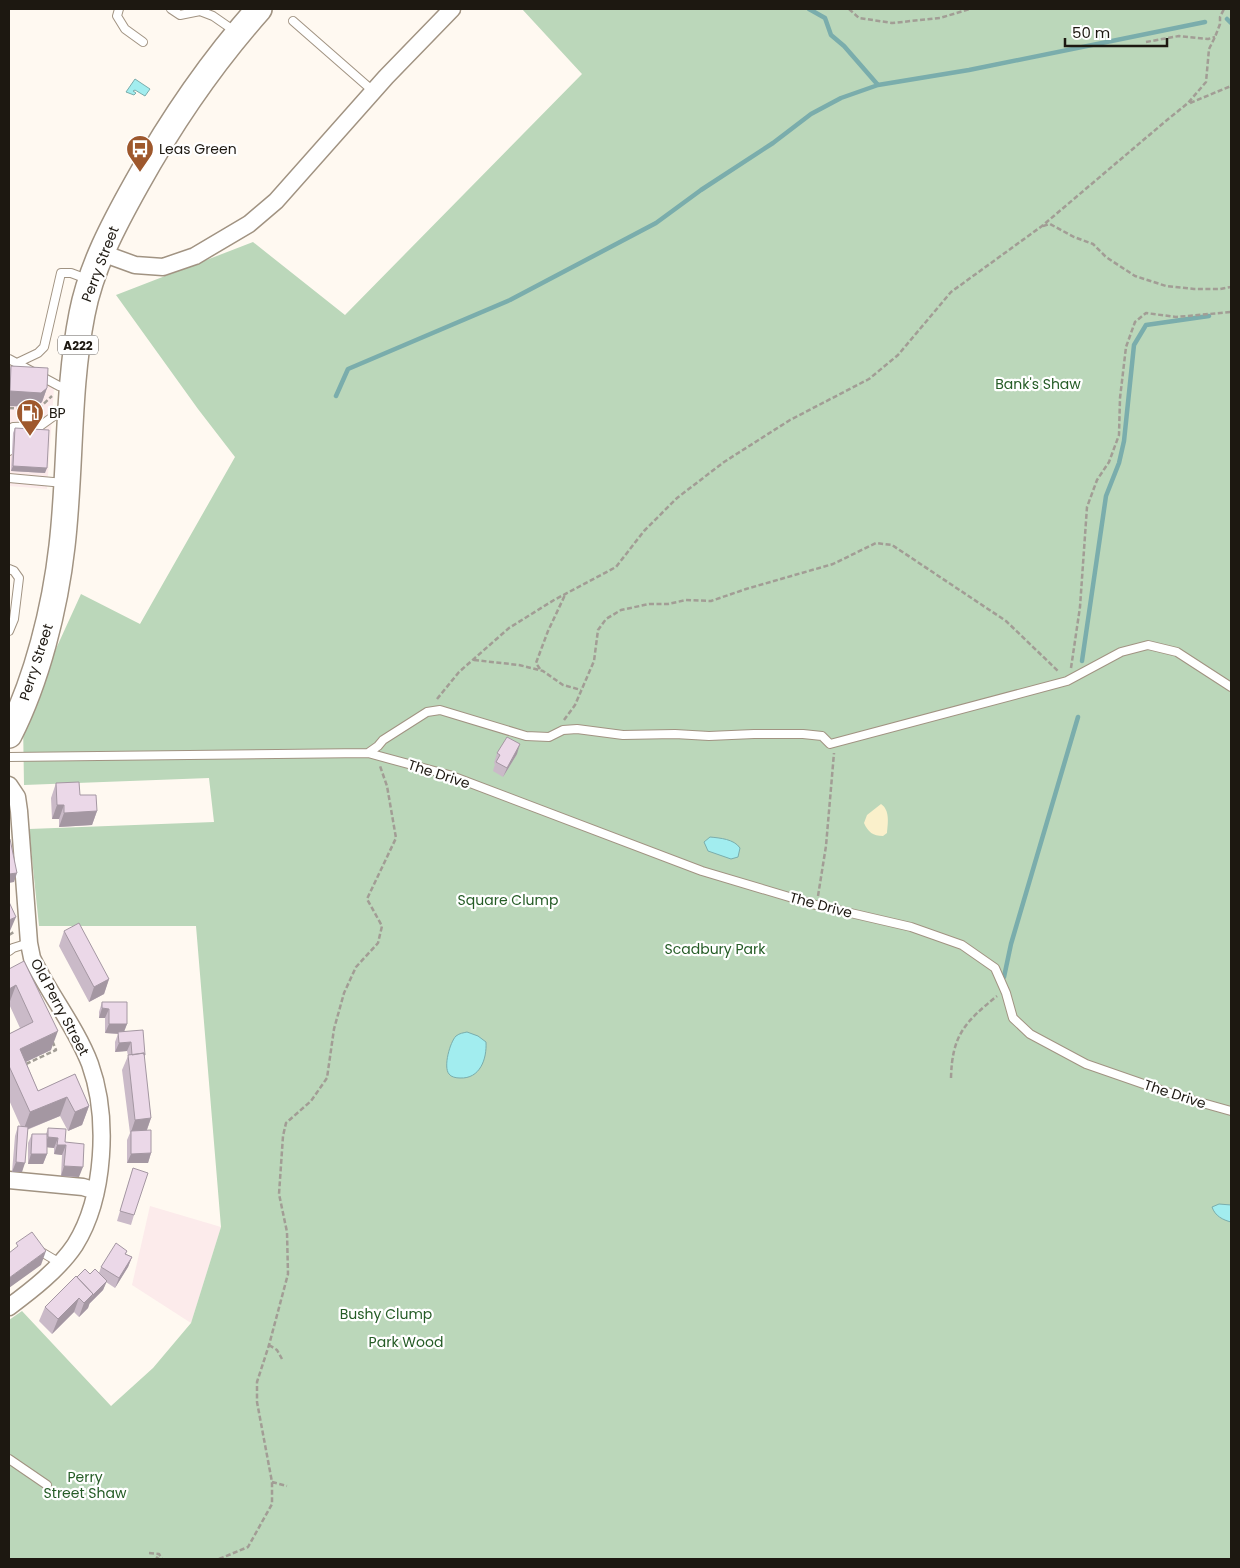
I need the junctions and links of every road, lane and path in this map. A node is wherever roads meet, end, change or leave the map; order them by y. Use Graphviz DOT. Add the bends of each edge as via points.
graph roads {
  1 [pos="119,9"];
  2 [pos="171,9"];
  3 [pos="260,9"];
  4 [pos="452,9"];
  5 [pos="848,9"];
  6 [pos="970,9"];
  7 [pos="1224,9"];
  8 [pos="293,21"];
  9 [pos="238,33"];
  10 [pos="1216,37"];
  11 [pos="143,42"];
  12 [pos="1146,42"];
  13 [pos="1231,86"];
  14 [pos="373,91"];
  15 [pos="1188,103"];
  16 [pos="1042,226"];
  17 [pos="102,253"];
  18 [pos="91,280"];
  19 [pos="1231,287"];
  20 [pos="1231,312"];
  21 [pos="13,361"];
  22 [pos="67,395"];
  23 [pos="9,408"];
  24 [pos="9,451"];
  25 [pos="9,478"];
  26 [pos="66,483"];
  27 [pos="9,569"];
  28 [pos="565,595"];
  29 [pos="9,631"];
  30 [pos="473,660"];
  31 [pos="541,670"];
  32 [pos="1067,681"];
  33 [pos="1231,687"];
  34 [pos="581,690"];
  35 [pos="427,712"];
  36 [pos="11,727"];
  37 [pos="549,737"];
  38 [pos="835,743"];
  39 [pos="370,754"];
  40 [pos="9,756"];
  41 [pos="9,785"];
  42 [pos="816,905"];
  43 [pos="14,932"];
  44 [pos="9,935"];
  45 [pos="29,944"];
  46 [pos="9,951"];
  47 [pos="1004,991"];
  48 [pos="48,1033"];
  49 [pos="24,1065"];
  50 [pos="951,1078"];
  51 [pos="1231,1111"];
  52 [pos="9,1180"];
  53 [pos="96,1191"];
  54 [pos="29,1244"];
  55 [pos="60,1263"];
  56 [pos="9,1306"];
  57 [pos="269,1345"];
  58 [pos="282,1359"];
  59 [pos="9,1459"];
  60 [pos="272,1482"];
  61 [pos="47,1485"];
  62 [pos="287,1486"];
  63 [pos="149,1553"];
  64 [pos="159,1559"];
  65 [pos="219,1559"];
  1 -- 11 [label="lane" via="117,16 125,29"];
  2 -- 9 [label="lane" via="180,15 200,11"];
  3 -- 9 [label="main road, Perry Street / A222"];
  4 -- 14 [label="street"];
  5 -- 6 [label="path" via="859,18 892,23 940,18"];
  7 -- 10 [label="path"];
  8 -- 14 [label="lane"];
  9 -- 17 [label="main road, Perry Street / A222" via="162,138 122,209"];
  10 -- 12 [label="path" via="1179,36"];
  10 -- 15 [label="path" via="1209,49 1206,82"];
  13 -- 15 [label="path"];
  14 -- 17 [label="street" via="276,201 249,224 214,245 195,256 163,267 135,265"];
  15 -- 16 [label="path"];
  16 -- 19 [label="path" via="1050,224 1093,244 1135,276 1166,286 1194,289"];
  16 -- 28 [label="path" via="951,292 898,355 869,379 790,420 724,462 677,498 616,567"];
  17 -- 18 [label="main road, Perry Street / A222"];
  18 -- 21 [label="lane" via="61,273 44,347 38,353"];
  18 -- 22 [label="main road, Perry Street / A222"];
  20 -- 32 [label="path" via="1176,317 1146,313 1135,322 1126,347 1119,435 1087,508 1080,607"];
  21 -- 22 [label="lane" via="59,386"];
  22 -- 23 [label="path" via="37,410"];
  22 -- 24 [label="lane" via="40,426 13,426"];
  22 -- 26 [label="main road, Perry Street / A222"];
  25 -- 26 [label="lane"];
  26 -- 36 [label="main road, Perry Street / A222" via="54,600 32,676"];
  27 -- 29 [label="lane" via="19,578 14,619"];
  28 -- 30 [label="path" via="509,628"];
  28 -- 31 [label="path" via="540,649 536,663"];
  30 -- 31 [label="path"];
  30 -- 35 [label="path" via="459,672"];
  31 -- 34 [label="path" via="562,685"];
  32 -- 33 [label="lane" via="1121,652 1148,645 1177,652"];
  32 -- 34 [label="path" via="1006,622 892,545 876,543 832,564 711,601 686,600 621,610 606,619 598,630 594,661"];
  32 -- 38 [label="lane"];
  34 -- 37 [label="path" via="567,716"];
  35 -- 37 [label="lane" via="440,710 526,736"];
  35 -- 39 [label="lane" via="383,740"];
  37 -- 38 [label="lane" via="563,730 577,729 623,735 803,734 822,736 830,744"];
  38 -- 42 [label="path" via="826,846"];
  39 -- 40 [label="lane, The Drive"];
  39 -- 42 [label="lane, The Drive" via="449,775 702,871"];
  39 -- 57 [label="path" via="382,770 387,786 396,838 366,899 382,926 378,943 356,967 344,993 334,1029 327,1078 311,1100 286,1123 279,1194 287,1232 288,1274"];
  41 -- 45 [label="street, Old Perry Street" via="17,797 19,811"];
  42 -- 47 [label="lane, The Drive" via="912,927 962,945 995,968"];
  43 -- 44 [label="path"];
  45 -- 46 [label="lane, Old Perry Street"];
  45 -- 53 [label="street, Old Perry Street" via="38,970 90,1064 101,1139"];
  47 -- 50 [label="path" via="978,1011 963,1028 953,1056"];
  47 -- 51 [label="lane, The Drive" via="1013,1018 1030,1034 1070,1056"];
  48 -- 49 [label="path" via="56,1050"];
  52 -- 53 [label="street"];
  53 -- 55 [label="street, Old Perry Street" via="75,1245"];
  54 -- 55 [label="lane"];
  55 -- 56 [label="street, Old Perry Street"];
  57 -- 58 [label="path" via="278,1350"];
  57 -- 60 [label="path" via="257,1382 257,1402"];
  59 -- 61 [label="lane"];
  60 -- 62 [label="path"];
  60 -- 65 [label="path" via="272,1504 248,1547"];
  63 -- 64 [label="path" via="159,1554"];
}
